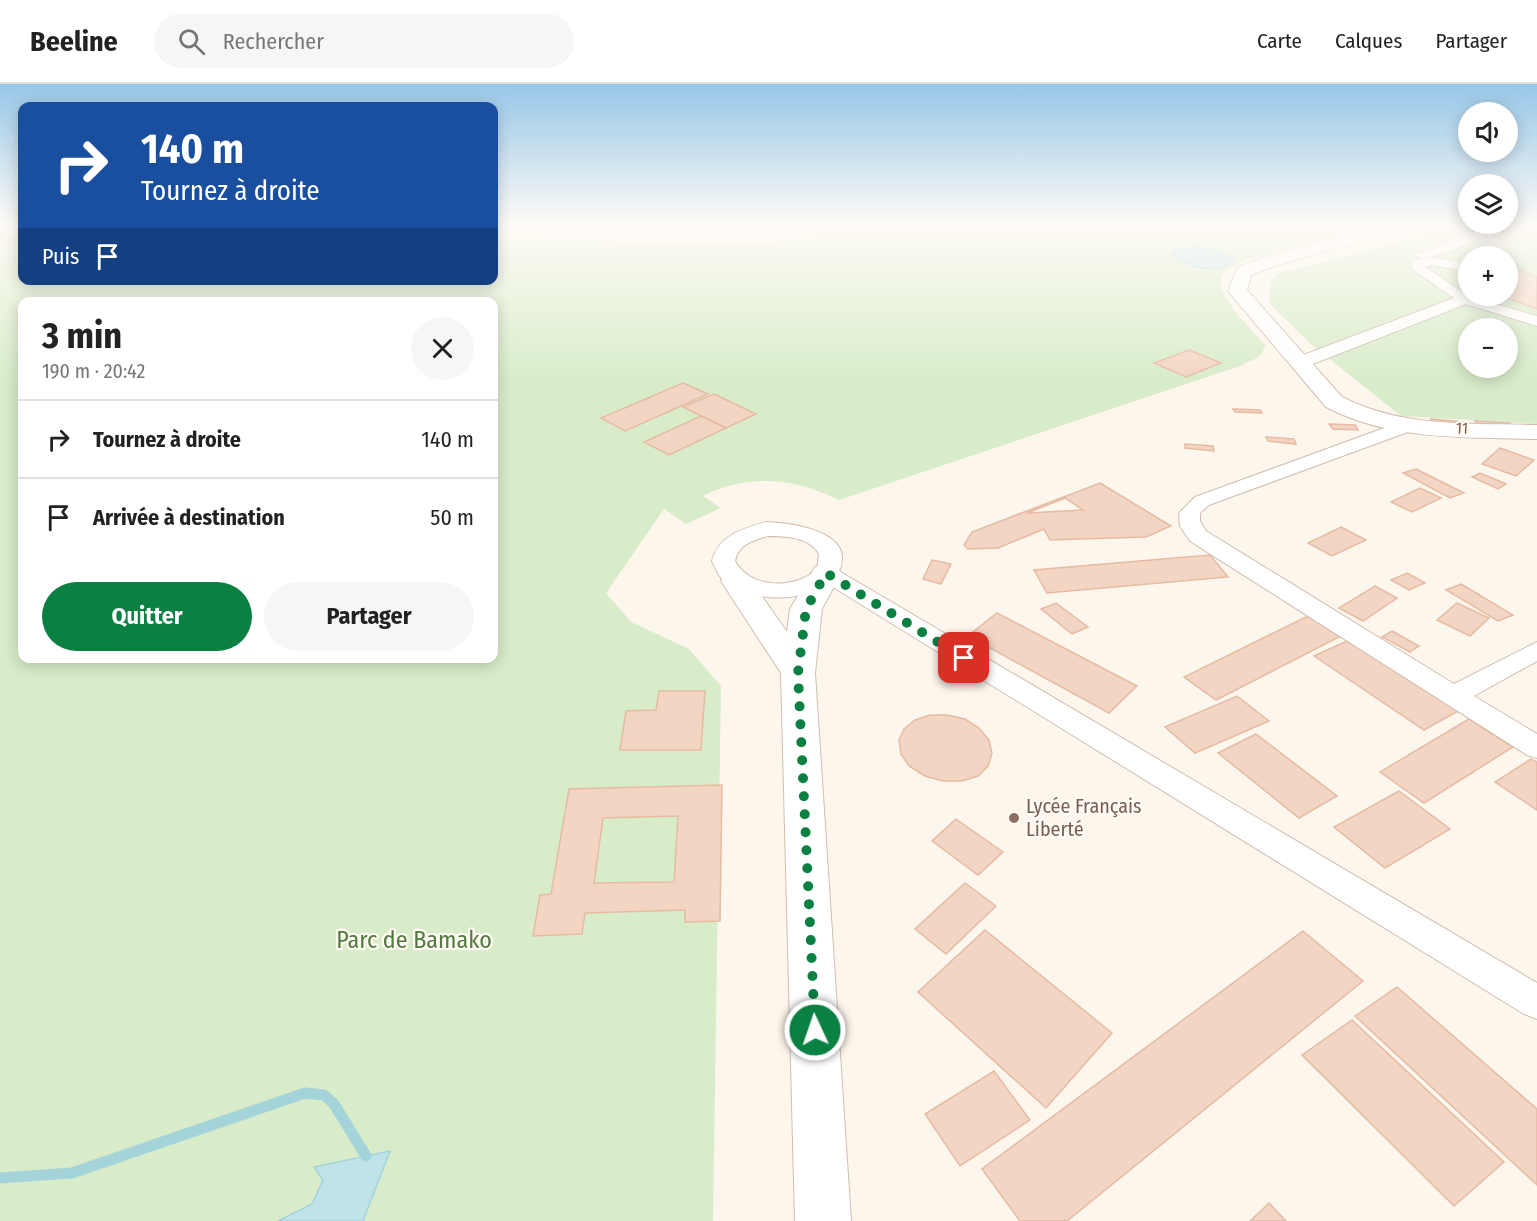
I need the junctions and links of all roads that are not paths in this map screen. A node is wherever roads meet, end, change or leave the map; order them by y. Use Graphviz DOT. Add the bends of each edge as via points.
graph roads {
  1 [pos="1241,279"];
  2 [pos="1418,279"];
  3 [pos="1434,279"];
  4 [pos="1458,294"];
  5 [pos="1458,302"];
  6 [pos="1447,306"];
  7 [pos="1488,306"];
  8 [pos="1537,321"];
  9 [pos="1299,363"];
  10 [pos="1398,425"];
  11 [pos="1537,432"];
  12 [pos="826,573"];
  13 [pos="736,581"];
  14 [pos="1537,650"];
  15 [pos="798,673"];
  16 [pos="1454,696"];
  17 [pos="1537,748"];
  18 [pos="1537,1002"];
  19 [pos="823,1221"];
  1 -- 9 [label="street, 11" via="1237,291"];
  2 -- 6 [label="street"];
  3 -- 4 [label="street"];
  5 -- 6 [label="street"];
  6 -- 9 [label="street"];
  7 -- 8 [label="street"];
  9 -- 10 [label="street, 11" via="1347,411"];
  10 -- 11 [label="street, 11"];
  10 -- 16 [label="street" via="1202,501 1191,507 1188,525 1198,536"];
  12 -- 13 [label="street" via="795,590 774,592"];
  12 -- 13 [label="street" via="831,559 820,542 796,531 766,529 738,538 723,554 727,573"];
  12 -- 15 [label="street" via="806,609"];
  12 -- 18 [label="street"];
  13 -- 15 [label="street"];
  14 -- 16 [label="street"];
  15 -- 19 [label="street"];
  16 -- 17 [label="street"];
}
